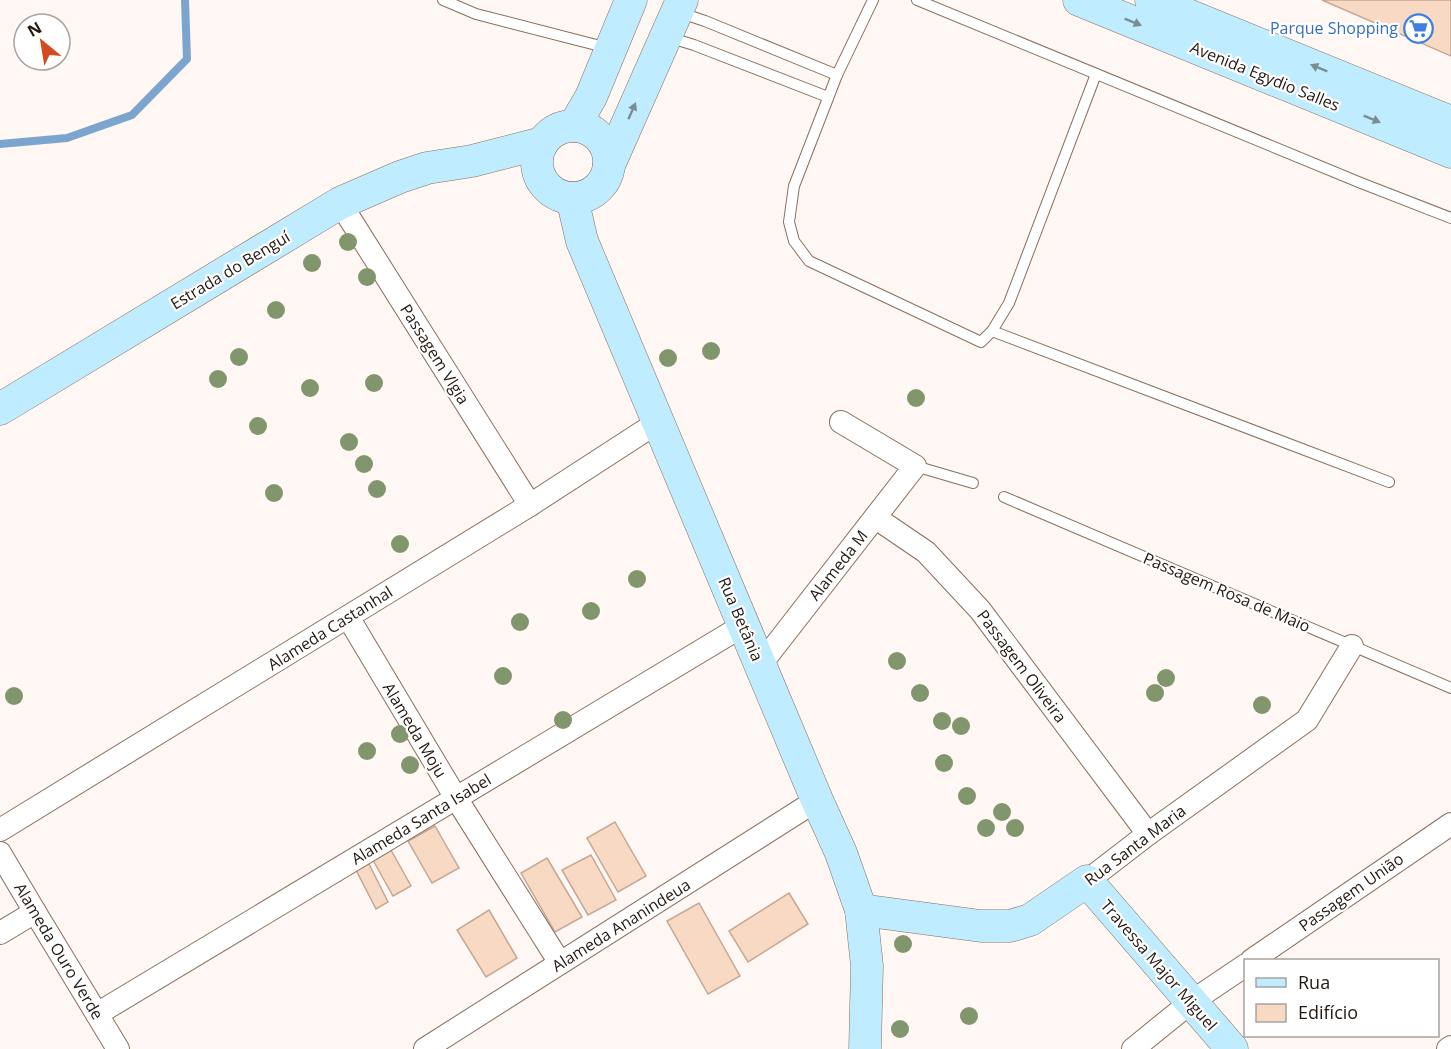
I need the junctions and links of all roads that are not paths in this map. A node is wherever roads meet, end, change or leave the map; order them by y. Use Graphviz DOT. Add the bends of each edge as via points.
graph roads {
  1 [pos="443,0"];
  2 [pos="631,0"];
  3 [pos="873,0"];
  4 [pos="917,0"];
  5 [pos="1079,0"];
  6 [pos="1152,0"];
  7 [pos="675,16"];
  8 [pos="612,49"];
  9 [pos="1096,74"];
  10 [pos="837,75"];
  11 [pos="828,97"];
  12 [pos="1451,122"];
  13 [pos="574,126"];
  14 [pos="542,143"];
  15 [pos="1451,152"];
  16 [pos="472,161"];
  17 [pos="609,165"];
  18 [pos="540,178"];
  19 [pos="572,198"];
  20 [pos="340,203"];
  21 [pos="1451,218"];
  22 [pos="992,331"];
  23 [pos="0,409"];
  24 [pos="658,422"];
  25 [pos="841,422"];
  26 [pos="915,466"];
  27 [pos="1389,482"];
  28 [pos="973,483"];
  29 [pos="1004,497"];
  30 [pos="530,505"];
  31 [pos="876,518"];
  32 [pos="348,617"];
  33 [pos="744,625"];
  34 [pos="1352,646"];
  35 [pos="761,664"];
  36 [pos="1451,688"];
  37 [pos="456,798"];
  38 [pos="817,800"];
  39 [pos="1451,824"];
  40 [pos="0,830"];
  41 [pos="1148,834"];
  42 [pos="0,853"];
  43 [pos="1087,881"];
  44 [pos="861,910"];
  45 [pos="34,912"];
  46 [pos="0,933"];
  47 [pos="1253,959"];
  48 [pos="560,963"];
  49 [pos="1244,966"];
  50 [pos="1191,1002"];
  51 [pos="97,1014"];
  52 [pos="118,1049"];
  53 [pos="425,1049"];
  54 [pos="865,1049"];
  55 [pos="1133,1049"];
  56 [pos="1232,1049"];
  1 -- 8 [label="lane" via="476,14"];
  2 -- 8 [label="street"];
  3 -- 10 [label="lane"];
  4 -- 9 [label="lane"];
  5 -- 15 [label="street, Avenida Egydio Salles, one-way"];
  12 -- 6 [label="street, Avenida Egydio Salles, one-way"];
  7 -- 10 [label="lane" via="705,21"];
  7 -- 11 [label="lane" via="694,45"];
  17 -- 7 [label="street, one-way"];
  8 -- 13 [label="street"];
  9 -- 21 [label="lane"];
  9 -- 22 [label="lane" via="1009,303"];
  10 -- 11 [label="lane"];
  11 -- 22 [label="lane" via="794,186 789,222 794,241 809,261 981,342"];
  13 -- 14 [label="street" via="561,128"];
  13 -- 17 [label="street" via="596,134 608,154"];
  14 -- 16 [label="street, Estrada do Benguí"];
  14 -- 18 [label="street" via="537,166"];
  16 -- 18 [label="street, Estrada do Benguí"];
  16 -- 20 [label="street, Estrada do Benguí" via="427,168"];
  17 -- 19 [label="street" via="600,186 580,198"];
  18 -- 19 [label="street" via="557,194"];
  19 -- 24 [label="street, Rua Betânia" via="582,241"];
  20 -- 23 [label="street, Estrada do Benguí"];
  20 -- 30 [label="street, Passagem Vlgia"];
  22 -- 27 [label="lane"];
  24 -- 30 [label="street, Alameda Castanhal"];
  24 -- 33 [label="street, Rua Betânia"];
  25 -- 26 [label="street"];
  26 -- 28 [label="lane"];
  26 -- 31 [label="street, Alameda M"];
  29 -- 34 [label="lane, Passagem Rosa de Maio"];
  30 -- 32 [label="street, Alameda Castanhal"];
  31 -- 35 [label="street, Alameda M"];
  31 -- 41 [label="street, Passagem Oliveira" via="926,552 980,610"];
  32 -- 37 [label="street, Alameda Moju"];
  32 -- 40 [label="street, Alameda Castanhal"];
  33 -- 35 [label="street, Rua Betânia"];
  33 -- 37 [label="street, Alameda Santa Isabel"];
  34 -- 36 [label="lane, Passagem Rosa de Maio"];
  34 -- 41 [label="street, Rua Santa Maria" via="1307,720"];
  35 -- 38 [label="street, Rua Betânia"];
  37 -- 48 [label="street, Alameda Moju"];
  37 -- 51 [label="street, Alameda Santa Isabel"];
  38 -- 44 [label="street, Rua Betânia" via="842,853"];
  38 -- 48 [label="street, Alameda Ananindeua"];
  39 -- 47 [label="street, Passagem União"];
  41 -- 43 [label="street, Rua Santa Maria"];
  42 -- 45 [label="street, Alameda Ouro Verde"];
  43 -- 44 [label="street, Rua Santa Maria" via="1030,920 1010,926 981,926"];
  43 -- 50 [label="street, Travessa Major Miguel"];
  44 -- 54 [label="street, Rua Betânia" via="867,966"];
  45 -- 46 [label="street"];
  45 -- 51 [label="street, Alameda Ouro Verde"];
  48 -- 53 [label="street, Alameda Ananindeua"];
  49 -- 50 [label="street"];
  50 -- 55 [label="street"];
  50 -- 56 [label="street, Travessa Major Miguel"];
  51 -- 52 [label="street, Alameda Ouro Verde"];
}
